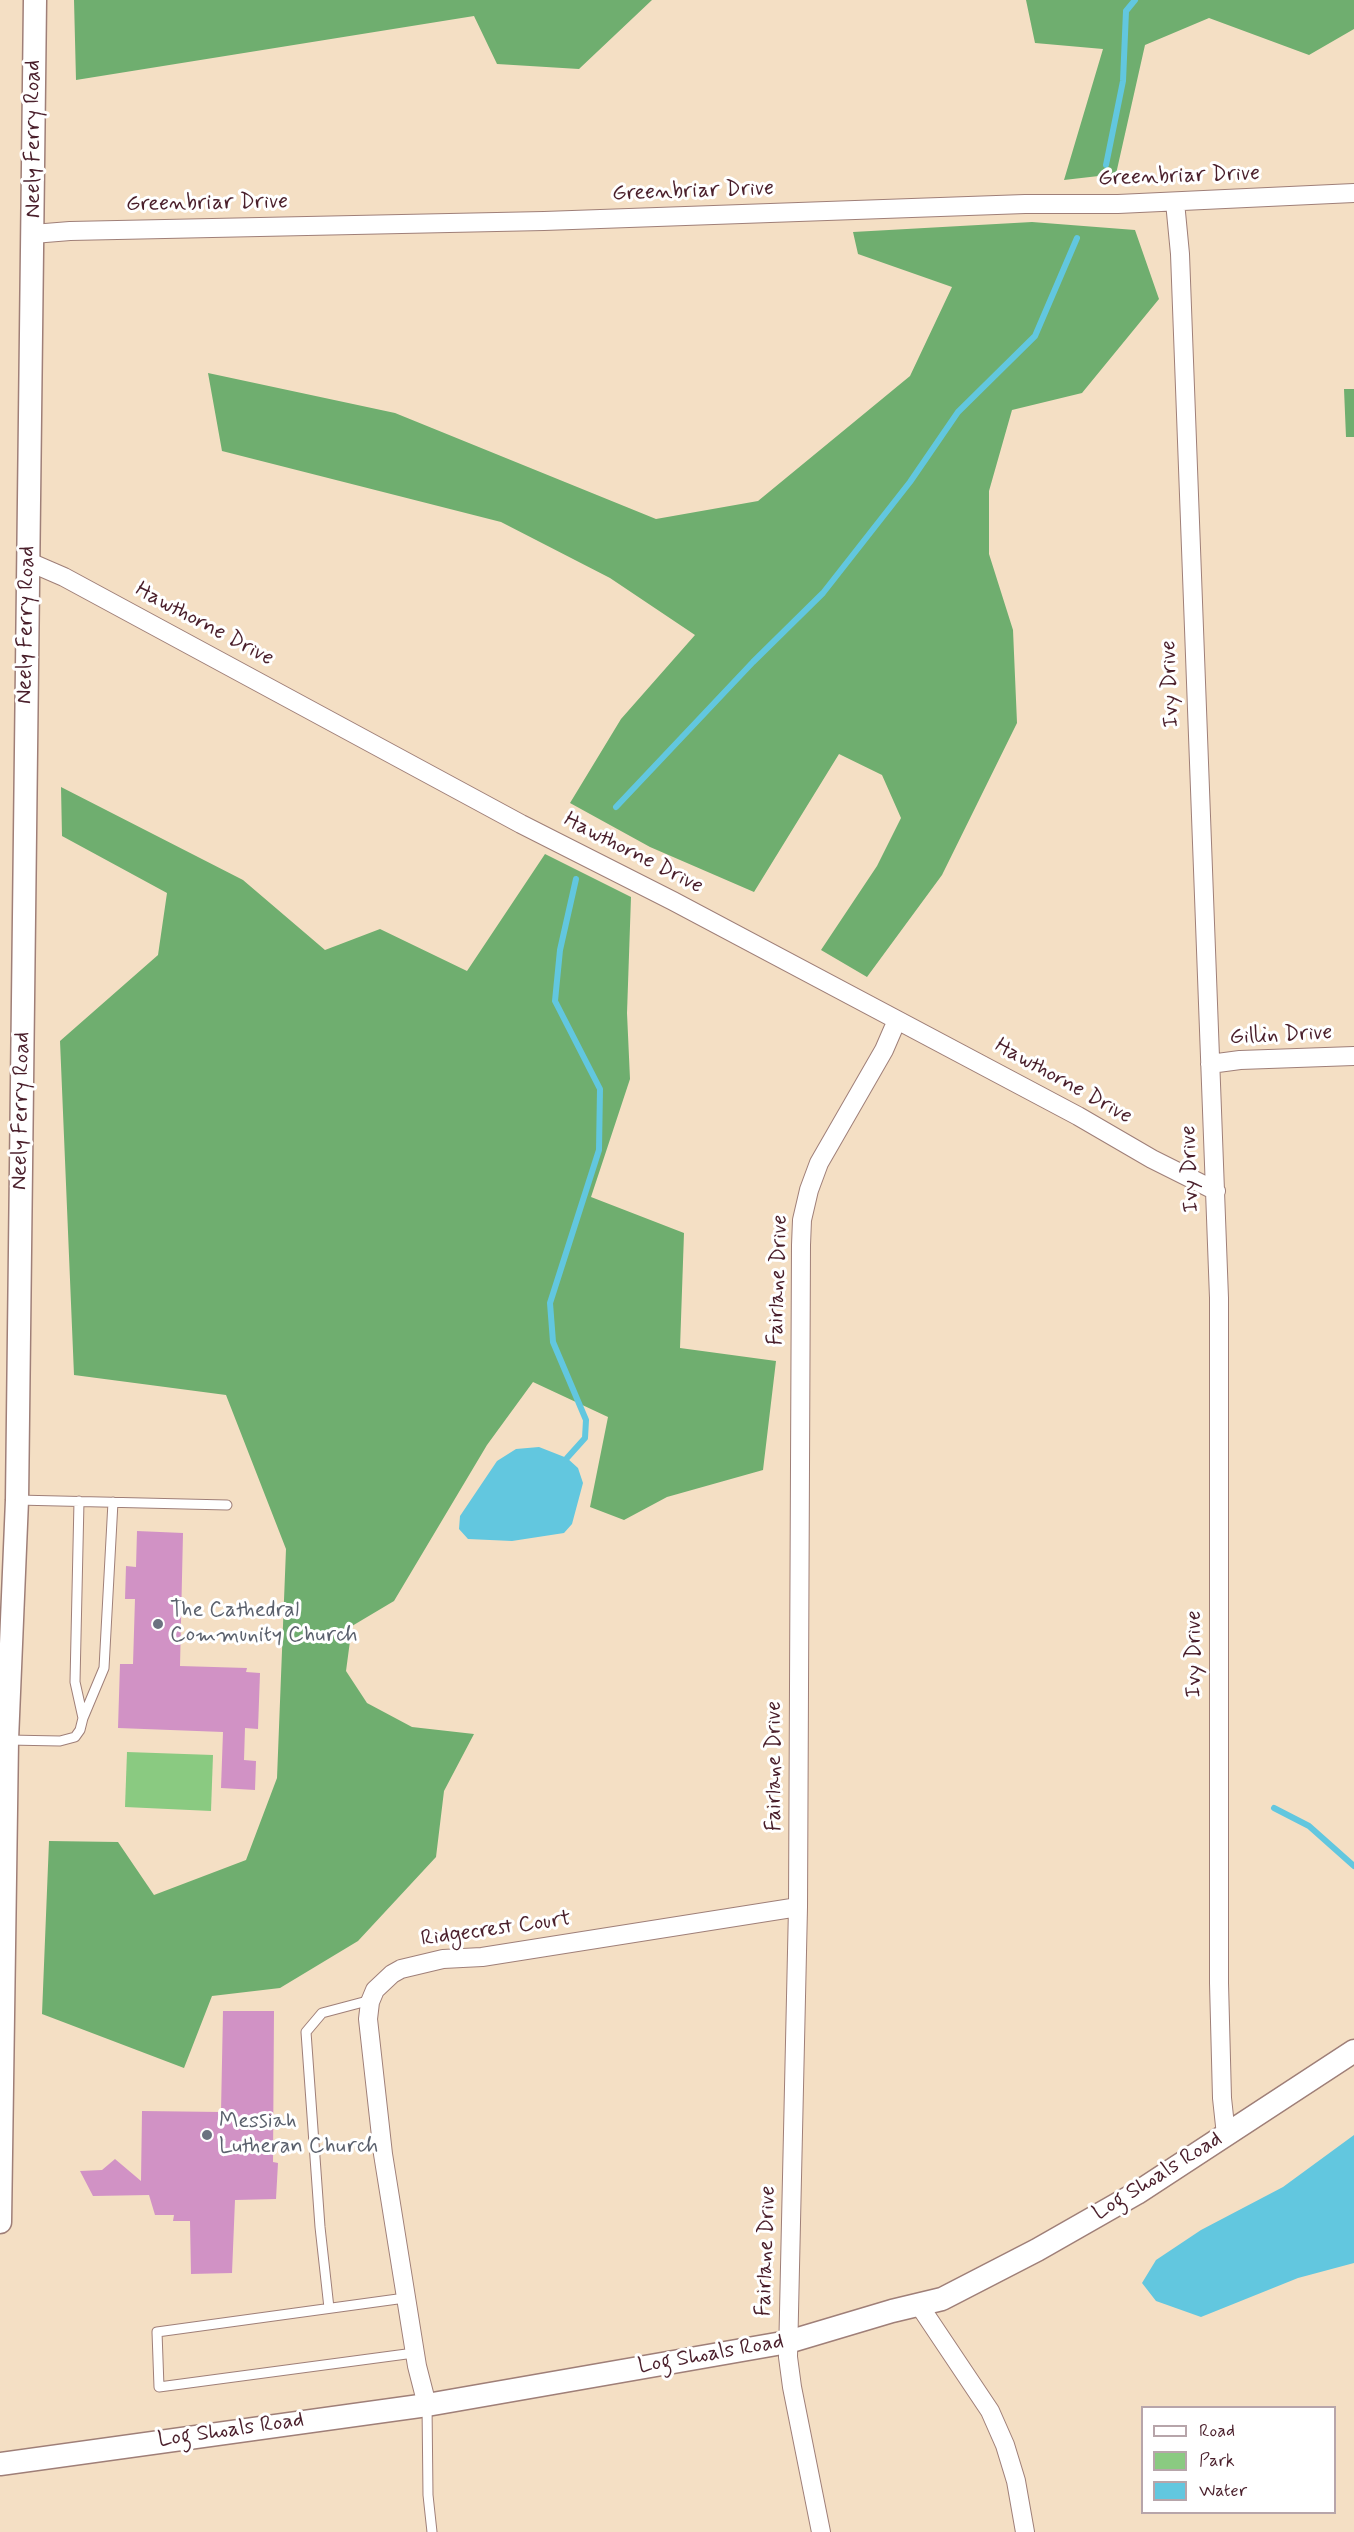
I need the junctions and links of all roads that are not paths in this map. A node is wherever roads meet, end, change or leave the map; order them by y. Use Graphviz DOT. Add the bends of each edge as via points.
graph roads {
  1 [pos="35,0"];
  2 [pos="1354,194"];
  3 [pos="1175,202"];
  4 [pos="33,234"];
  5 [pos="27,561"];
  6 [pos="897,1020"];
  7 [pos="1354,1056"];
  8 [pos="1210,1064"];
  9 [pos="1216,1191"];
  10 [pos="17,1500"];
  11 [pos="79,1501"];
  12 [pos="113,1502"];
  13 [pos="227,1505"];
  14 [pos="83,1718"];
  15 [pos="7,1740"];
  16 [pos="798,1907"];
  17 [pos="371,2000"];
  18 [pos="1354,2050"];
  19 [pos="1226,2135"];
  20 [pos="0,2222"];
  21 [pos="405,2298"];
  22 [pos="919,2306"];
  23 [pos="329,2308"];
  24 [pos="788,2342"];
  25 [pos="414,2353"];
  26 [pos="427,2405"];
  27 [pos="0,2464"];
  28 [pos="432,2532"];
  29 [pos="821,2532"];
  30 [pos="1025,2532"];
  1 -- 4 [label="street, Neely Ferry Road"];
  2 -- 3 [label="street, Greenbriar Drive"];
  3 -- 4 [label="street, Greenbriar Drive"];
  3 -- 8 [label="street, Ivy Drive"];
  4 -- 5 [label="street, Neely Ferry Road"];
  5 -- 6 [label="street, Hawthorne Drive" via="64,577 521,824"];
  5 -- 10 [label="street, Neely Ferry Road"];
  6 -- 9 [label="street, Hawthorne Drive"];
  6 -- 16 [label="street, Fairlane Drive" via="819,1163 802,1220"];
  7 -- 8 [label="street, Gillin Drive"];
  8 -- 9 [label="street, Ivy Drive"];
  9 -- 19 [label="street, Ivy Drive" via="1220,1345 1219,1983"];
  10 -- 11 [label="lane"];
  10 -- 15 [label="street, Neely Ferry Road"];
  11 -- 12 [label="lane"];
  11 -- 14 [label="lane" via="75,1682"];
  12 -- 13 [label="lane"];
  12 -- 14 [label="lane" via="104,1668"];
  14 -- 15 [label="lane" via="75,1737 60,1741"];
  15 -- 20 [label="street, Neely Ferry Road"];
  16 -- 17 [label="street, Ridgecrest Court" via="482,1957 443,1959 392,1974"];
  16 -- 24 [label="street, Fairlane Drive"];
  17 -- 21 [label="street" via="368,2019 382,2143"];
  17 -- 23 [label="lane" via="322,2013 306,2032"];
  18 -- 19 [label="street, Log Shoals Road"];
  19 -- 22 [label="street, Log Shoals Road" via="1137,2193 1037,2250 958,2291"];
  21 -- 23 [label="lane"];
  21 -- 25 [label="street"];
  22 -- 24 [label="street, Log Shoals Road"];
  22 -- 30 [label="street" via="990,2411 1016,2481"];
  23 -- 25 [label="lane" via="157,2332 159,2387"];
  24 -- 26 [label="street, Log Shoals Road"];
  24 -- 29 [label="street, Fairlane Drive" via="792,2387"];
  25 -- 26 [label="street"];
  26 -- 27 [label="street, Log Shoals Road"];
  26 -- 28 [label="lane"];
}
